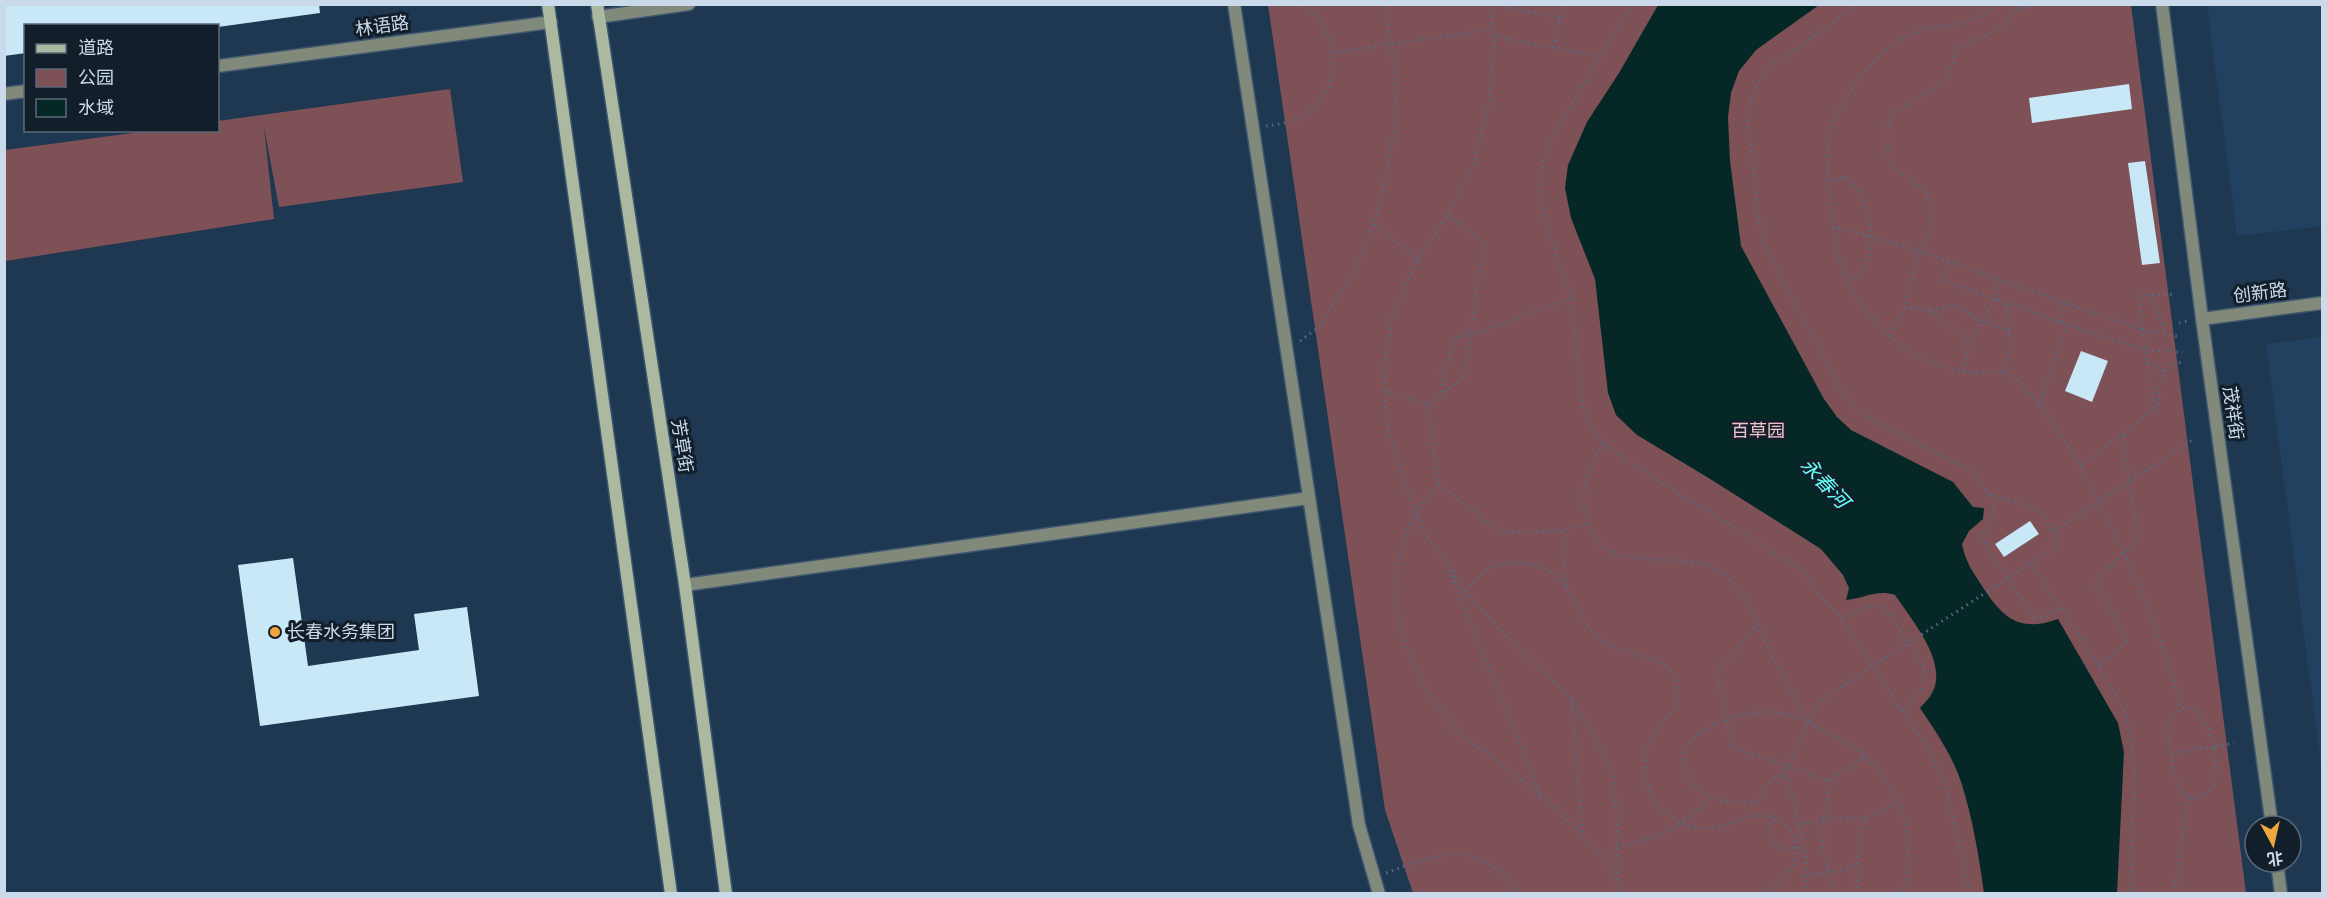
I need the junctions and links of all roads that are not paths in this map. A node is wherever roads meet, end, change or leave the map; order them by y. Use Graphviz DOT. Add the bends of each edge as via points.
graph roads {
  1 [pos="548,4"];
  2 [pos="688,4"];
  3 [pos="1234,4"];
  4 [pos="2162,4"];
  5 [pos="597,11"];
  6 [pos="551,22"];
  7 [pos="219,66"];
  8 [pos="24,91"];
  9 [pos="4,94"];
  10 [pos="2322,303"];
  11 [pos="2202,319"];
  12 [pos="1309,498"];
  13 [pos="685,585"];
  14 [pos="2270,814"];
  15 [pos="2278,874"];
  16 [pos="671,894"];
  17 [pos="726,894"];
  18 [pos="1379,894"];
  19 [pos="2281,894"];
  1 -- 6 [label="main road"];
  2 -- 5 [label="street"];
  3 -- 12 [label="street"];
  4 -- 11 [label="street, 茂祥街"];
  5 -- 13 [label="main road, 芳草街"];
  6 -- 7 [label="street, 林语路"];
  6 -- 16 [label="main road"];
  8 -- 9 [label="street"];
  10 -- 11 [label="street, 创新路"];
  11 -- 14 [label="street, 茂祥街"];
  12 -- 13 [label="street"];
  12 -- 18 [label="street" via="1359,825"];
  13 -- 17 [label="main road, 芳草街"];
  15 -- 19 [label="street"];
}
